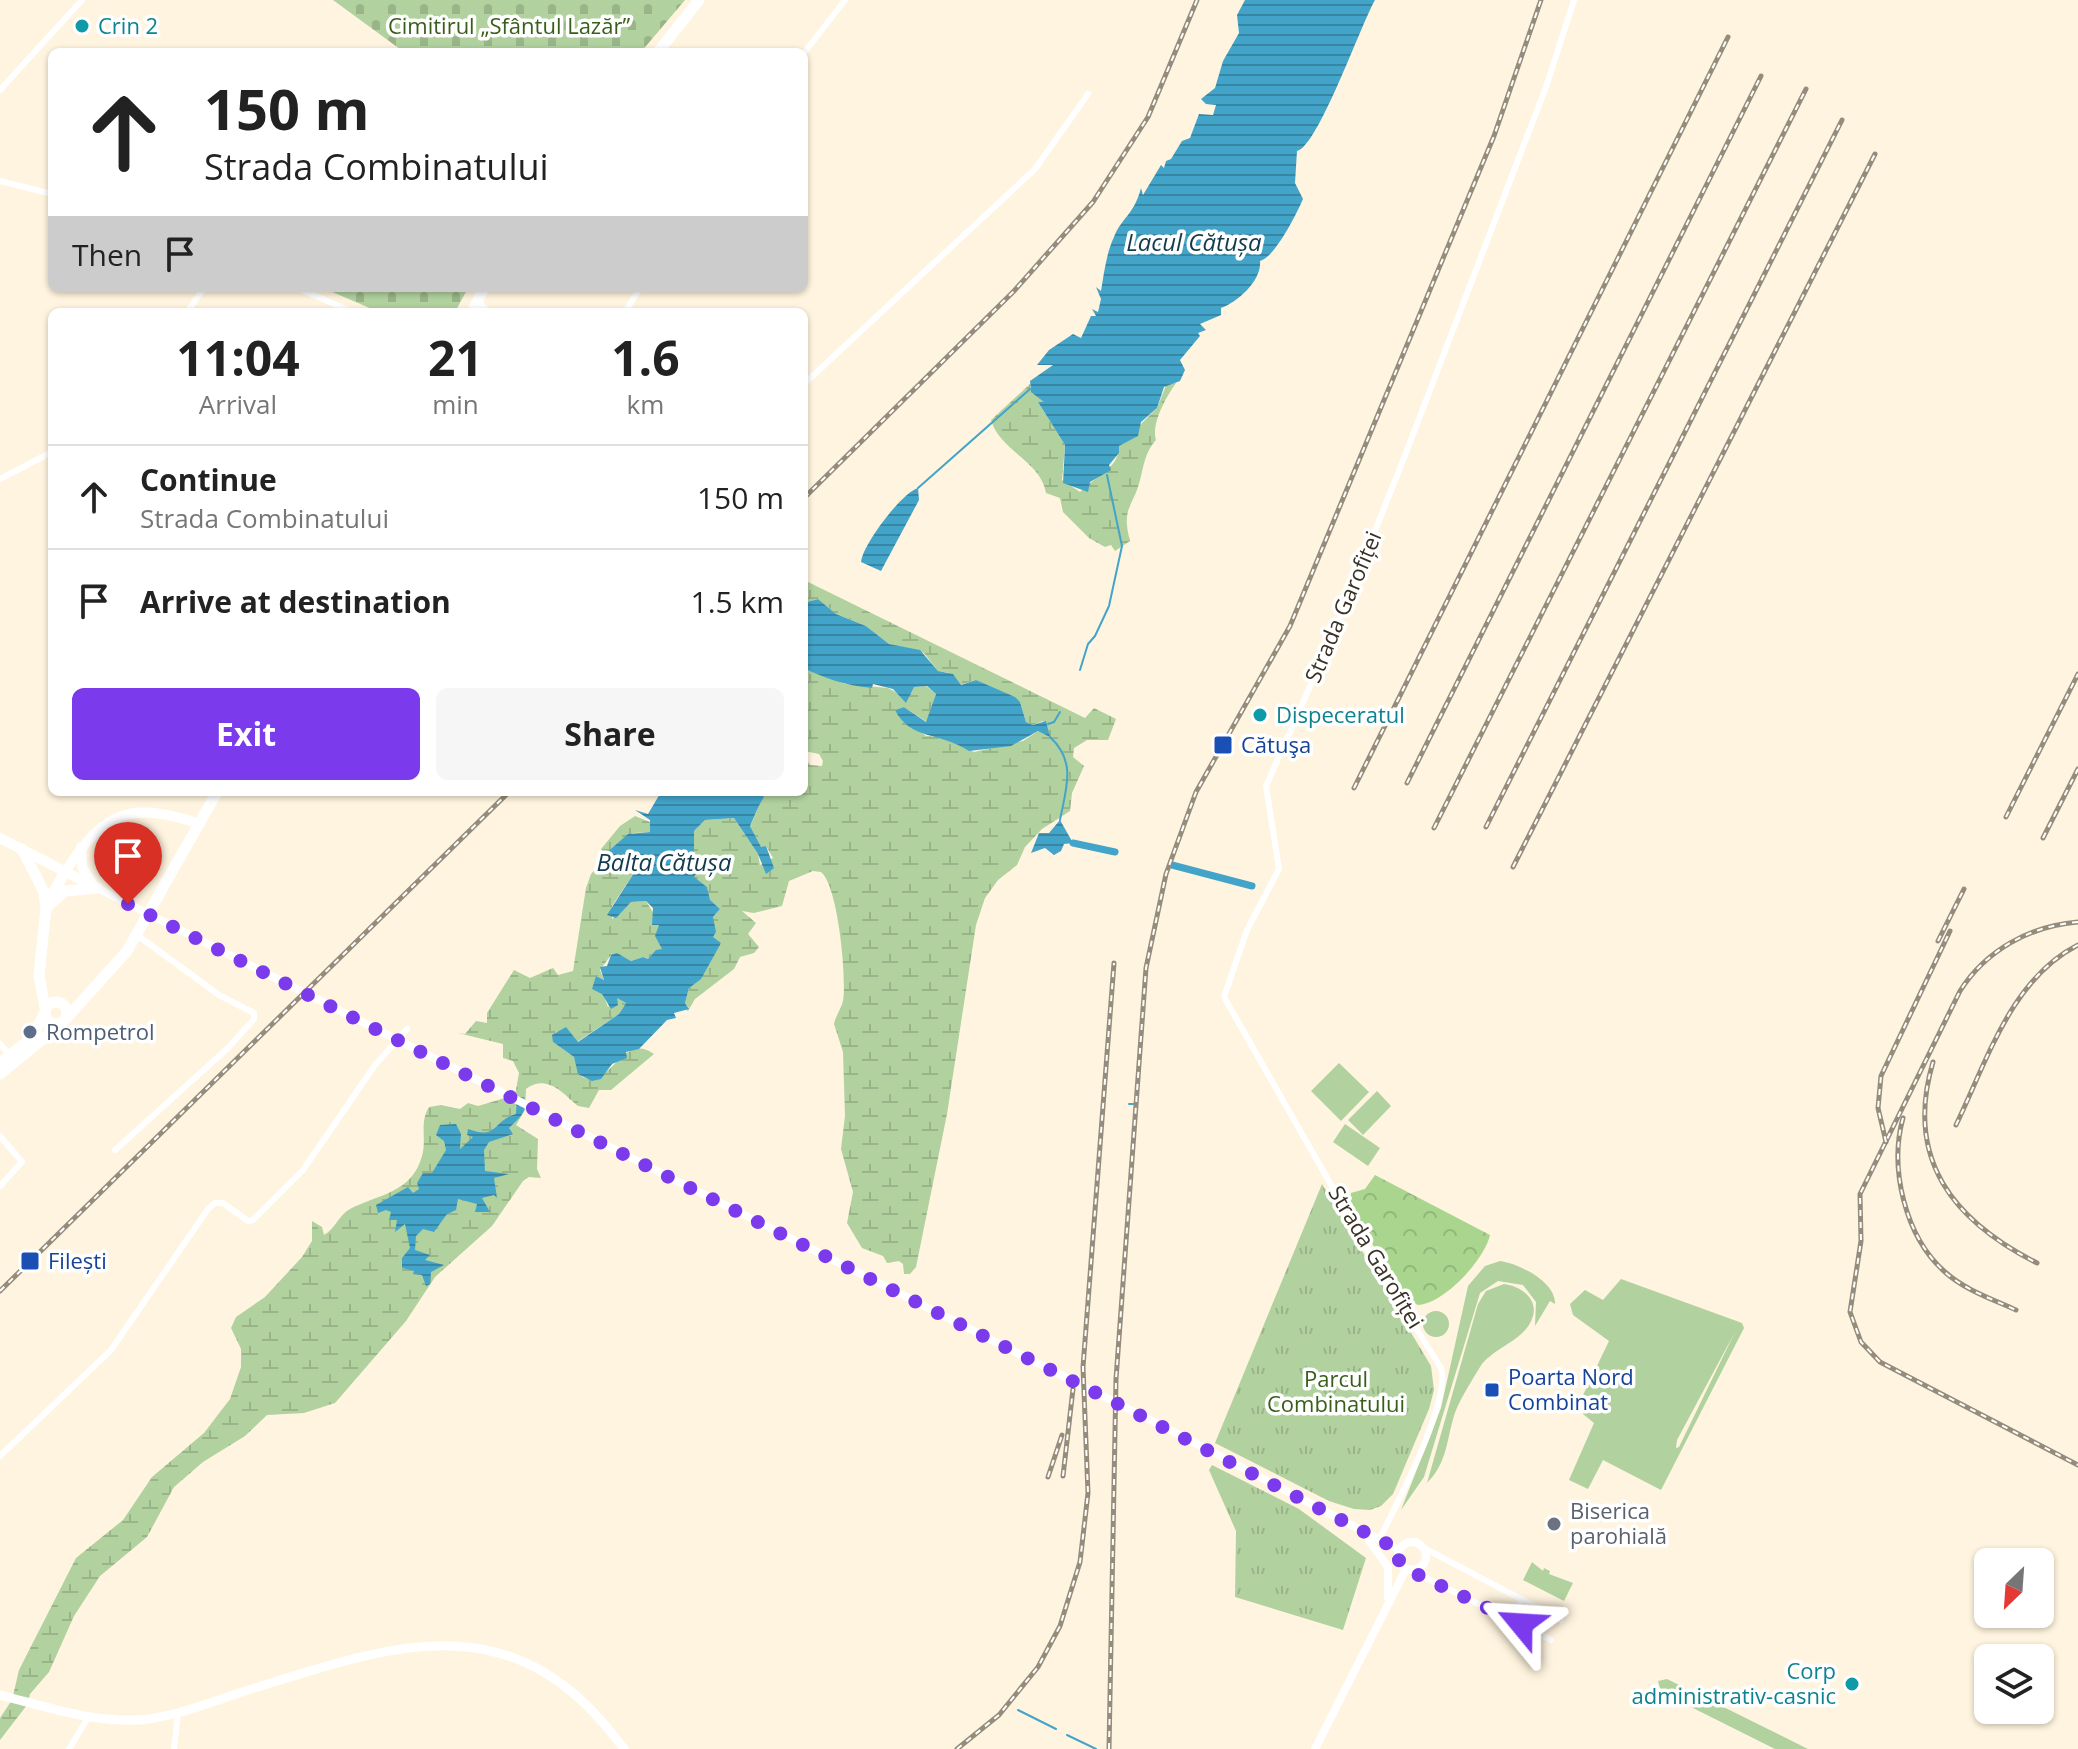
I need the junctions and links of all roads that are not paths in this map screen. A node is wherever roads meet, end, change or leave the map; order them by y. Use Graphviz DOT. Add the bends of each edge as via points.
graph roads {
  1 [pos="82,0"];
  2 [pos="699,0"];
  3 [pos="845,0"];
  4 [pos="1574,0"];
  5 [pos="661,48"];
  6 [pos="808,48"];
  7 [pos="0,90"];
  8 [pos="1088,94"];
  9 [pos="0,181"];
  10 [pos="48,193"];
  11 [pos="307,292"];
  12 [pos="343,308"];
  13 [pos="808,380"];
  14 [pos="48,454"];
  15 [pos="0,479"];
  16 [pos="215,796"];
  17 [pos="200,824"];
  18 [pos="0,838"];
  19 [pos="82,845"];
  20 [pos="22,849"];
  21 [pos="65,872"];
  22 [pos="97,888"];
  23 [pos="46,908"];
  24 [pos="137,935"];
  25 [pos="40,969"];
  26 [pos="89,996"];
  27 [pos="59,1002"];
  28 [pos="45,1011"];
  29 [pos="64,1021"];
  30 [pos="407,1029"];
  31 [pos="0,1044"];
  32 [pos="5,1059"];
  33 [pos="0,1074"];
  34 [pos="0,1136"];
  35 [pos="115,1150"];
  36 [pos="0,1186"];
  37 [pos="0,1456"];
  38 [pos="1362,1531"];
  39 [pos="1379,1540"];
  40 [pos="1422,1547"];
  41 [pos="1399,1550"];
  42 [pos="1408,1569"];
  43 [pos="1522,1599"];
  44 [pos="1383,1615"];
  45 [pos="1512,1619"];
  46 [pos="1561,1620"];
  47 [pos="1551,1640"];
  48 [pos="0,1695"];
  49 [pos="178,1713"];
  50 [pos="89,1716"];
  51 [pos="69,1749"];
  52 [pos="174,1749"];
  53 [pos="624,1749"];
  54 [pos="1315,1749"];
  1 -- 7 [label="street"];
  2 -- 5 [label="highway"];
  3 -- 6 [label="street"];
  4 -- 39 [label="street, Strada Garofiței" via="1546,87 1392,488 1266,786 1279,869 1247,930 1224,997 1444,1378 1435,1413"];
  8 -- 13 [label="street" via="1035,169"];
  9 -- 10 [label="street"];
  11 -- 12 [label="street"];
  14 -- 15 [label="street"];
  16 -- 17 [label="highway"];
  17 -- 19 [label="main road" via="166,814 119,817 99,826"];
  17 -- 24 [label="highway"];
  18 -- 20 [label="main road"];
  19 -- 21 [label="main road"];
  19 -- 22 [label="main road" via="82,867"];
  20 -- 21 [label="main road"];
  20 -- 23 [label="highway" via="42,884"];
  21 -- 22 [label="main road"];
  21 -- 23 [label="highway"];
  22 -- 23 [label="highway" via="65,891"];
  22 -- 38 [label="street"];
  23 -- 25 [label="highway"];
  24 -- 26 [label="highway"];
  24 -- 35 [label="street" via="219,995 247,1006 254,1019"];
  25 -- 27 [label="highway"];
  25 -- 28 [label="highway"];
  26 -- 27 [label="highway"];
  26 -- 29 [label="highway"];
  27 -- 28 [label="highway"];
  27 -- 29 [label="highway" via="67,1008"];
  28 -- 29 [label="highway" via="50,1023"];
  28 -- 32 [label="highway" via="39,1030"];
  29 -- 33 [label="highway"];
  30 -- 37 [label="street" via="375,1065 303,1170 253,1220 223,1203 208,1209 111,1350"];
  31 -- 32 [label="street"];
  34 -- 36 [label="street" via="22,1165"];
  38 -- 39 [label="street"];
  38 -- 44 [label="street" via="1390,1575"];
  39 -- 41 [label="street"];
  40 -- 41 [label="street" via="1408,1542"];
  40 -- 42 [label="street" via="1424,1562"];
  40 -- 43 [label="street"];
  41 -- 42 [label="street" via="1398,1559"];
  42 -- 44 [label="street"];
  42 -- 45 [label="street"];
  43 -- 45 [label="street"];
  43 -- 46 [label="street"];
  44 -- 54 [label="street"];
  45 -- 47 [label="street"];
  48 -- 50 [label="main road"];
  49 -- 50 [label="main road" via="130,1720"];
  49 -- 52 [label="street"];
  49 -- 53 [label="main road" via="353,1658 404,1646 456,1645 538,1668 575,1694"];
  50 -- 51 [label="street"];
}
